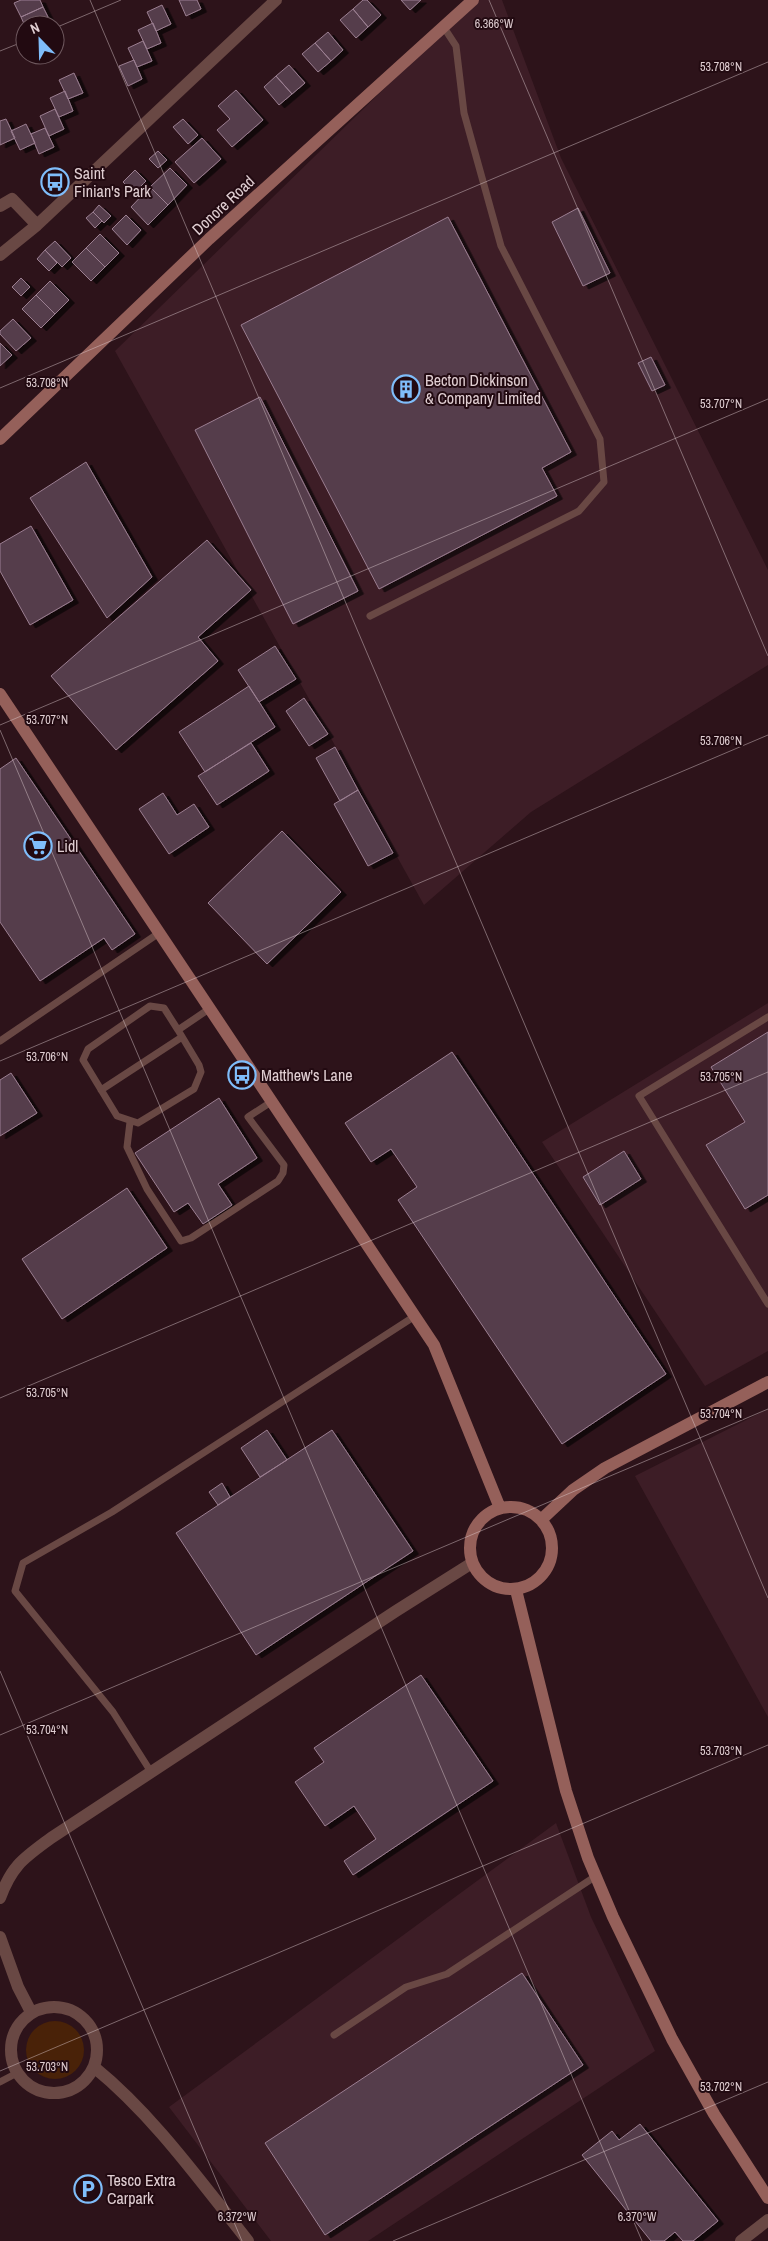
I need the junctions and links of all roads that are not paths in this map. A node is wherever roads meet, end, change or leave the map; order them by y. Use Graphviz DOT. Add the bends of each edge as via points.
graph roads {
  1 [pos="276,0"];
  2 [pos="473,0"];
  3 [pos="443,26"];
  4 [pos="0,206"];
  5 [pos="37,225"];
  6 [pos="0,255"];
  7 [pos="0,439"];
  8 [pos="370,616"];
  9 [pos="0,694"];
  10 [pos="159,933"];
  11 [pos="209,1009"];
  12 [pos="768,1017"];
  13 [pos="178,1030"];
  14 [pos="182,1037"];
  15 [pos="0,1041"];
  16 [pos="101,1090"];
  17 [pos="271,1102"];
  18 [pos="130,1122"];
  19 [pos="768,1304"];
  20 [pos="416,1316"];
  21 [pos="768,1382"];
  22 [pos="500,1508"];
  23 [pos="542,1519"];
  24 [pos="472,1564"];
  25 [pos="516,1590"];
  26 [pos="151,1772"];
  27 [pos="596,1876"];
  28 [pos="0,1898"];
  29 [pos="0,1937"];
  30 [pos="31,2012"];
  31 [pos="334,2035"];
  32 [pos="94,2067"];
  33 [pos="17,2073"];
  34 [pos="0,2082"];
  35 [pos="768,2198"];
  36 [pos="768,2220"];
  37 [pos="248,2241"];
  38 [pos="740,2241"];
  1 -- 5 [label="street"];
  2 -- 3 [label="street, Donore Road"];
  3 -- 7 [label="street, Donore Road" via="209,240"];
  3 -- 8 [label="lane" via="456,46 464,113 501,246 600,439 604,482 579,511"];
  4 -- 5 [label="street" via="12,199"];
  5 -- 6 [label="street"];
  9 -- 10 [label="street"];
  10 -- 11 [label="street"];
  10 -- 15 [label="lane"];
  11 -- 13 [label="lane"];
  11 -- 17 [label="street"];
  12 -- 19 [label="lane" via="639,1096"];
  13 -- 14 [label="lane"];
  13 -- 16 [label="lane" via="164,1008 150,1006 88,1049 83,1060"];
  14 -- 16 [label="lane"];
  14 -- 18 [label="lane" via="199,1065 194,1089 138,1123"];
  16 -- 18 [label="lane" via="117,1116"];
  17 -- 18 [label="lane" via="248,1117 284,1165 278,1181 191,1238 181,1241 147,1189 127,1147"];
  17 -- 20 [label="street"];
  20 -- 22 [label="street" via="434,1344"];
  20 -- 26 [label="lane" via="112,1512 22,1563 15,1591 113,1712"];
  21 -- 23 [label="street" via="606,1468 574,1490"];
  22 -- 23 [label="street" via="517,1506"];
  22 -- 24 [label="street" via="484,1516 475,1527 469,1547"];
  23 -- 25 [label="street" via="550,1533 553,1551 548,1568 535,1583"];
  24 -- 25 [label="street" via="492,1585"];
  24 -- 26 [label="street"];
  25 -- 27 [label="street" via="566,1791"];
  26 -- 28 [label="street" via="20,1861"];
  27 -- 31 [label="lane" via="447,1974 406,1987"];
  27 -- 35 [label="street" via="672,2039 714,2114"];
  29 -- 30 [label="street"];
  30 -- 32 [label="street" via="53,2006 72,2010 86,2020 97,2040"];
  30 -- 33 [label="street" via="17,2026 11,2044 11,2058"];
  32 -- 33 [label="street" via="85,2080 69,2090 53,2093 38,2090"];
  32 -- 37 [label="street" via="122,2090 162,2134"];
  33 -- 34 [label="lane"];
  36 -- 38 [label="street"];
}
